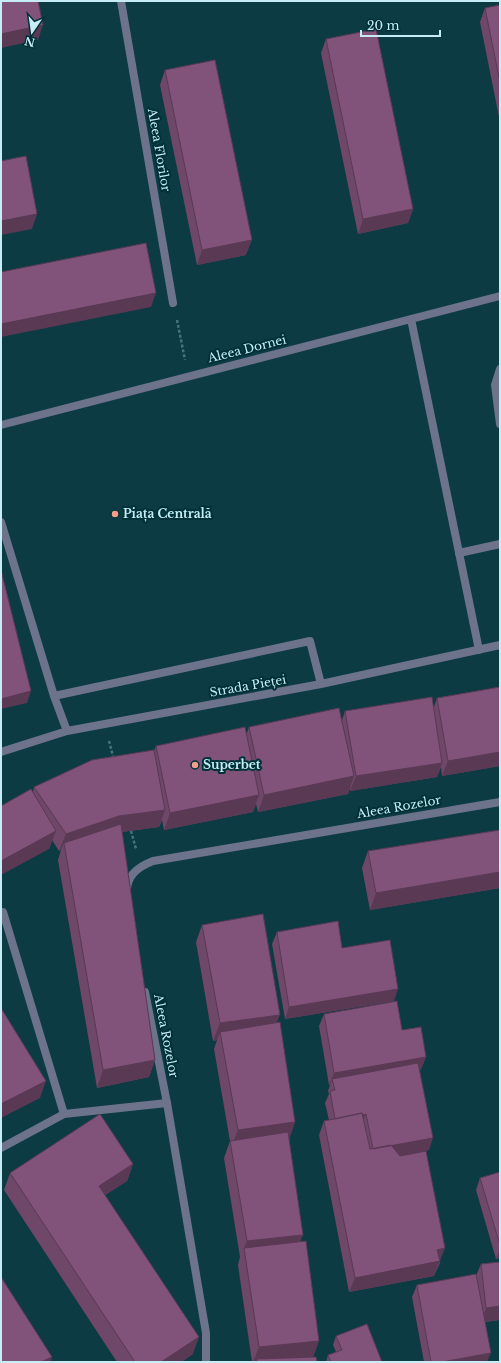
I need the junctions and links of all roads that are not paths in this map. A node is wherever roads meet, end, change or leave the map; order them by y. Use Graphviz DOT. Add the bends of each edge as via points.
graph roads {
  1 [pos="121,1"];
  2 [pos="500,296"];
  3 [pos="173,303"];
  4 [pos="411,319"];
  5 [pos="500,368"];
  6 [pos="500,424"];
  7 [pos="1,425"];
  8 [pos="1,522"];
  9 [pos="500,544"];
  10 [pos="459,553"];
  11 [pos="500,645"];
  12 [pos="479,650"];
  13 [pos="321,684"];
  14 [pos="54,696"];
  15 [pos="67,731"];
  16 [pos="1,752"];
  17 [pos="500,802"];
  18 [pos="126,897"];
  19 [pos="3,912"];
  20 [pos="143,981"];
  21 [pos="167,1103"];
  22 [pos="64,1114"];
  23 [pos="1,1148"];
  24 [pos="206,1362"];
  1 -- 3 [label="street, Aleea Florilor"];
  2 -- 4 [label="street, Aleea Dornei"];
  4 -- 7 [label="street, Aleea Dornei"];
  4 -- 10 [label="street"];
  5 -- 6 [label="street" via="495,385"];
  8 -- 14 [label="street"];
  9 -- 10 [label="street"];
  10 -- 12 [label="street"];
  11 -- 12 [label="street, Strada Pieței"];
  12 -- 13 [label="street, Strada Pieței"];
  13 -- 14 [label="street" via="310,641"];
  13 -- 15 [label="street, Strada Pieței"];
  14 -- 15 [label="street"];
  15 -- 16 [label="street, Strada Pieței"];
  17 -- 18 [label="street, Aleea Rozelor" via="153,861 141,865 131,876"];
  19 -- 22 [label="street"];
  20 -- 21 [label="street, Aleea Rozelor"];
  21 -- 22 [label="street"];
  21 -- 24 [label="street, Aleea Rozelor" via="206,1333"];
  22 -- 23 [label="street"];
}
